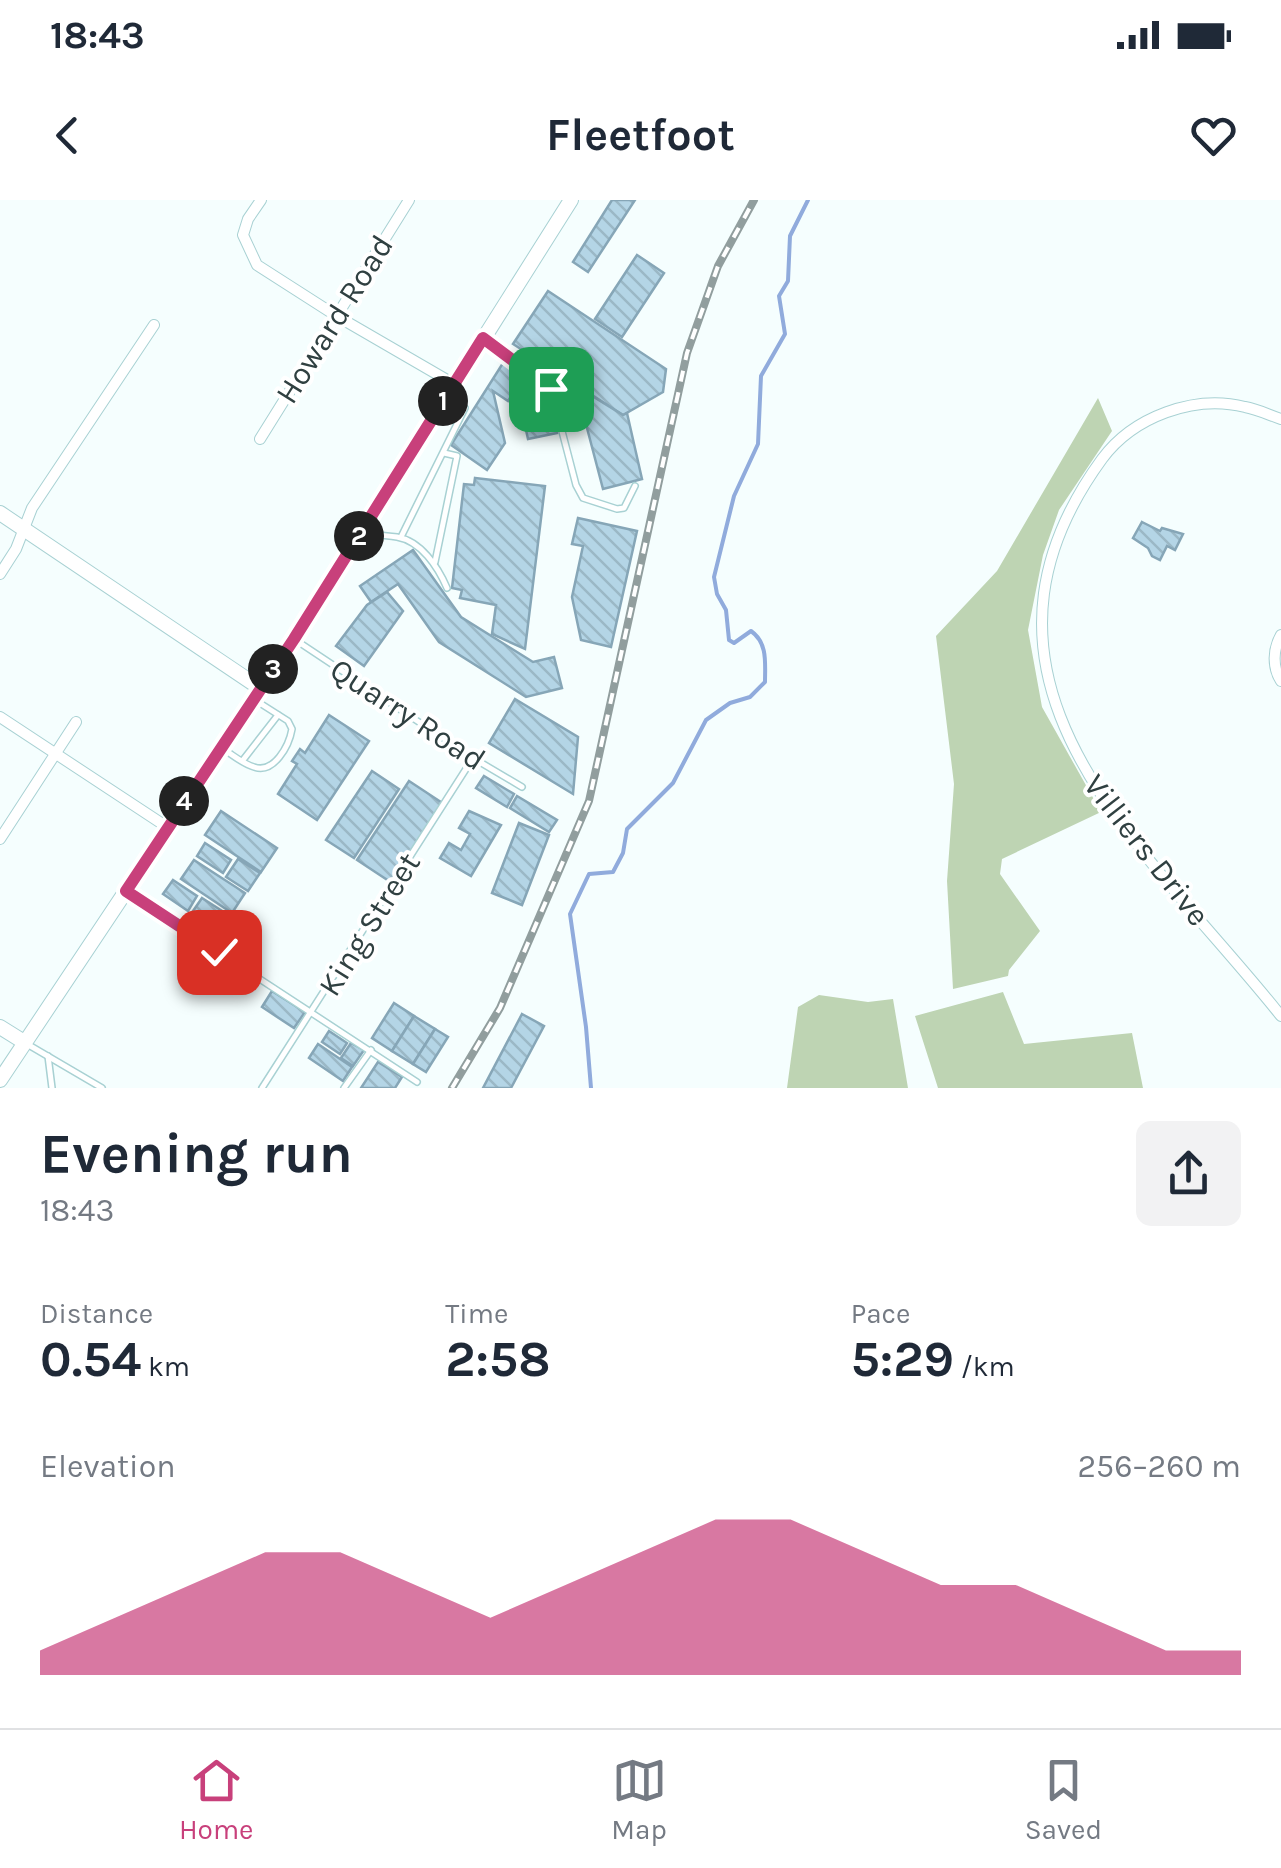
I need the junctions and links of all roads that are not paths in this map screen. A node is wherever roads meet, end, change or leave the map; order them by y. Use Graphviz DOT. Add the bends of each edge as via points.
graph roads {
  1 [pos="261,200"];
  2 [pos="409,200"];
  3 [pos="571,200"];
  4 [pos="335,314"];
  5 [pos="154,325"];
  6 [pos="483,338"];
  7 [pos="451,388"];
  8 [pos="1281,419"];
  9 [pos="260,439"];
  10 [pos="444,453"];
  11 [pos="635,486"];
  12 [pos="0,512"];
  13 [pos="24,529"];
  14 [pos="362,531"];
  15 [pos="401,537"];
  16 [pos="435,562"];
  17 [pos="0,574"];
  18 [pos="447,588"];
  19 [pos="1281,635"];
  20 [pos="294,639"];
  21 [pos="1281,681"];
  22 [pos="256,693"];
  23 [pos="278,714"];
  24 [pos="0,717"];
  25 [pos="76,722"];
  26 [pos="220,748"];
  27 [pos="55,754"];
  28 [pos="473,758"];
  29 [pos="243,761"];
  30 [pos="522,787"];
  31 [pos="167,827"];
  32 [pos="0,840"];
  33 [pos="126,891"];
  34 [pos="312,1013"];
  35 [pos="1281,1016"];
  36 [pos="0,1027"];
  37 [pos="24,1042"];
  38 [pos="371,1050"];
  39 [pos="48,1054"];
  40 [pos="0,1080"];
  41 [pos="418,1082"];
  42 [pos="52,1088"];
  43 [pos="102,1088"];
  44 [pos="262,1088"];
  45 [pos="344,1088"];
  1 -- 4 [label="street" via="242,235 257,264"];
  2 -- 4 [label="street, Howard Road"];
  3 -- 6 [label="main road"];
  4 -- 7 [label="street"];
  4 -- 9 [label="street, Howard Road"];
  5 -- 13 [label="street"];
  6 -- 7 [label="main road"];
  6 -- 11 [label="lane" via="551,389 584,498 624,508"];
  7 -- 10 [label="lane" via="465,408"];
  7 -- 14 [label="main road"];
  8 -- 35 [label="street, Villiers Drive" via="1242,406 1194,406 1130,430 1108,450 1061,526 1044,580 1042,635 1051,689 1094,787"];
  10 -- 15 [label="lane"];
  10 -- 16 [label="lane" via="457,456"];
  12 -- 13 [label="main road"];
  13 -- 17 [label="street"];
  13 -- 22 [label="main road"];
  14 -- 15 [label="lane"];
  14 -- 20 [label="main road"];
  15 -- 16 [label="lane"];
  16 -- 18 [label="lane"];
  19 -- 21 [label="street" via="1274,656"];
  20 -- 22 [label="main road"];
  20 -- 28 [label="lane, Quarry Road"];
  22 -- 23 [label="lane"];
  22 -- 26 [label="main road"];
  23 -- 29 [label="lane"];
  23 -- 29 [label="lane" via="292,729 275,762 256,768"];
  24 -- 27 [label="street"];
  25 -- 27 [label="street"];
  26 -- 29 [label="lane"];
  26 -- 31 [label="main road"];
  27 -- 31 [label="street"];
  27 -- 32 [label="street"];
  28 -- 30 [label="lane, Quarry Road"];
  28 -- 34 [label="lane, King Street"];
  31 -- 33 [label="main road"];
  33 -- 34 [label="lane"];
  33 -- 37 [label="main road"];
  34 -- 38 [label="lane"];
  34 -- 44 [label="lane, King Street"];
  36 -- 37 [label="main road"];
  37 -- 39 [label="lane"];
  37 -- 40 [label="main road"];
  38 -- 41 [label="lane"];
  38 -- 45 [label="lane"];
  39 -- 42 [label="lane"];
  39 -- 43 [label="lane"];
}
